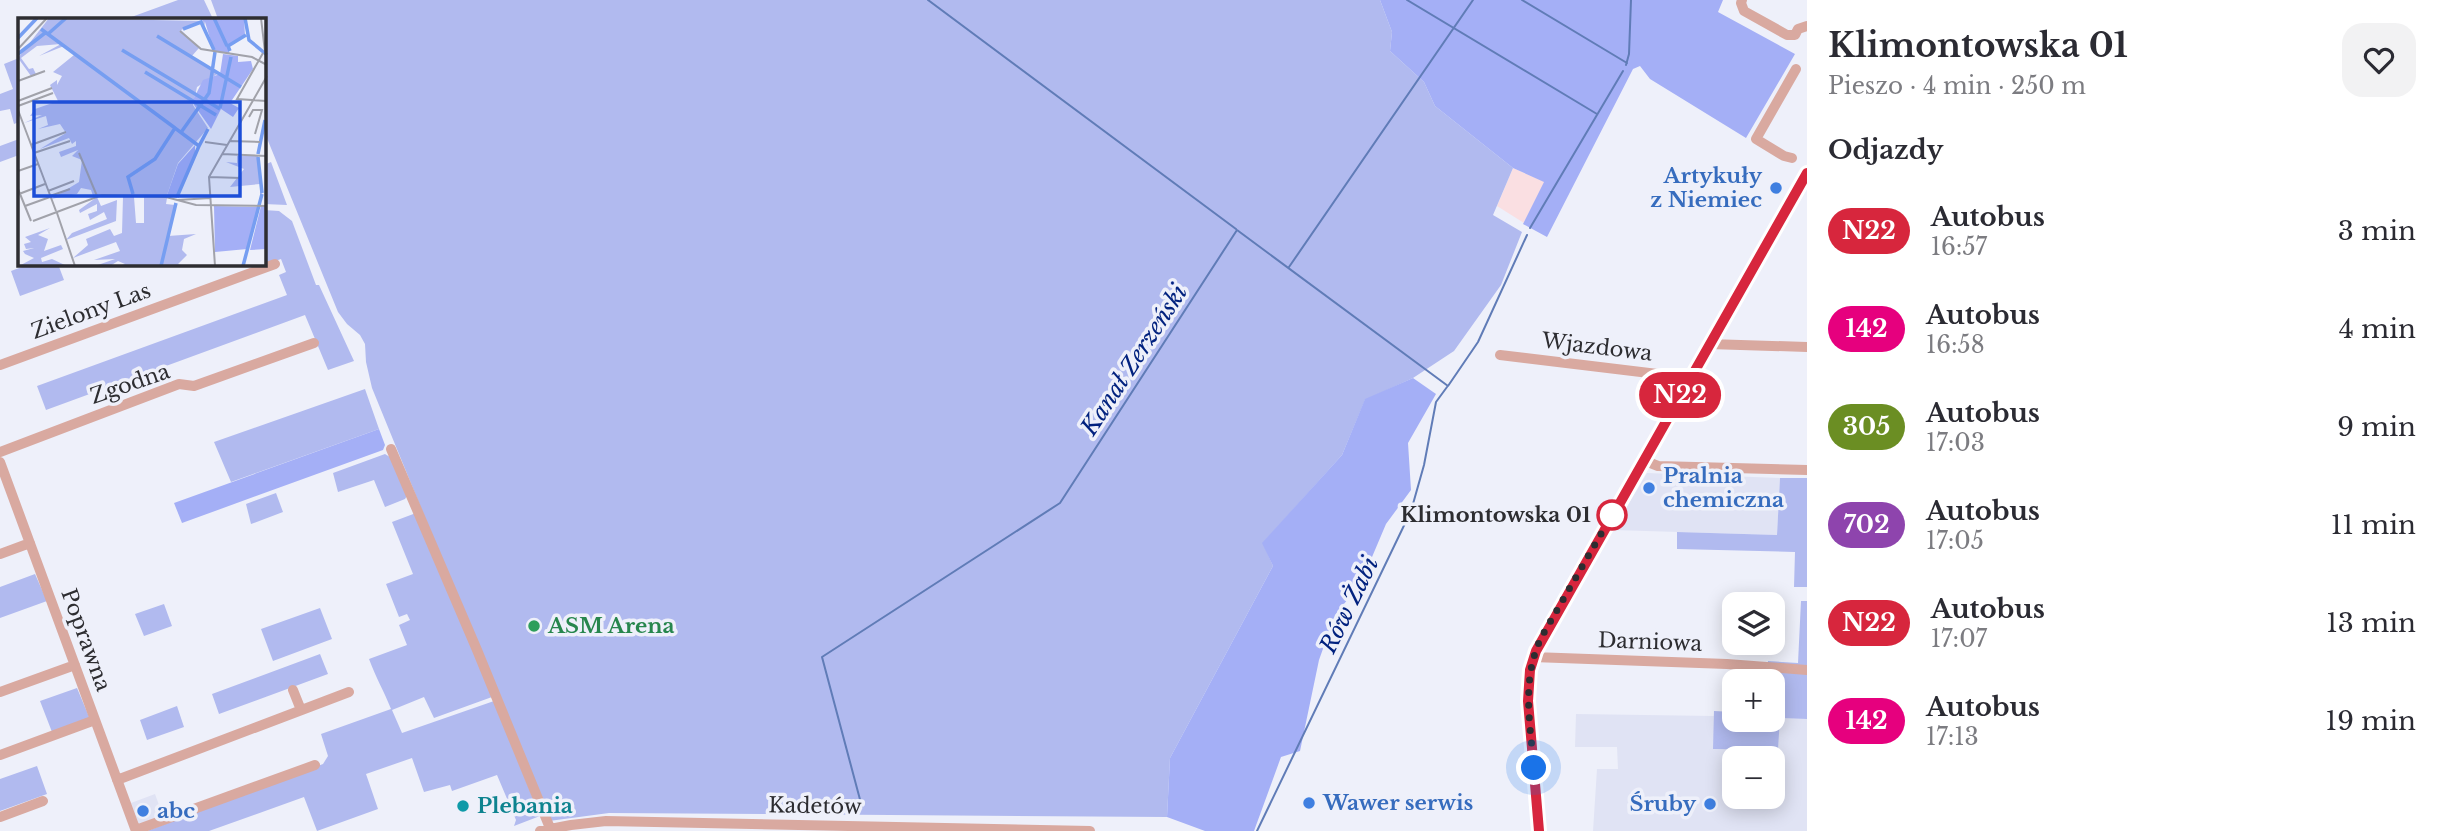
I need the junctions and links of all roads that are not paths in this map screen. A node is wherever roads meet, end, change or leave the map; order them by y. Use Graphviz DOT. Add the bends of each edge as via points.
graph roads {
  1 [pos="1742,0"];
  2 [pos="1807,26"];
  3 [pos="1796,69"];
  4 [pos="1793,158"];
  5 [pos="1807,173"];
  6 [pos="275,264"];
  7 [pos="314,343"];
  8 [pos="1709,344"];
  9 [pos="1807,347"];
  10 [pos="1500,355"];
  11 [pos="0,365"];
  12 [pos="1689,380"];
  13 [pos="391,449"];
  14 [pos="0,452"];
  15 [pos="1643,460"];
  16 [pos="0,462"];
  17 [pos="1807,470"];
  18 [pos="30,542"];
  19 [pos="0,554"];
  20 [pos="1533,657"];
  21 [pos="75,665"];
  22 [pos="1807,670"];
  23 [pos="293,690"];
  24 [pos="0,692"];
  25 [pos="349,692"];
  26 [pos="301,710"];
  27 [pos="95,720"];
  28 [pos="0,755"];
  29 [pos="315,765"];
  30 [pos="117,780"];
  31 [pos="43,801"];
  32 [pos="0,817"];
  33 [pos="545,830"];
  34 [pos="136,831"];
  35 [pos="1090,831"];
  36 [pos="1539,831"];
  1 -- 2 [label="street" via="1744,11 1787,35"];
  3 -- 4 [label="street" via="1756,139"];
  5 -- 8 [label="street"];
  6 -- 11 [label="street, Zielony Las"];
  7 -- 14 [label="street, Zgodna" via="194,386 179,384"];
  8 -- 9 [label="street"];
  8 -- 12 [label="street"];
  10 -- 12 [label="street, Wjazdowa"];
  12 -- 15 [label="street"];
  13 -- 33 [label="street" via="477,650"];
  15 -- 17 [label="street" via="1658,466"];
  15 -- 20 [label="street"];
  16 -- 18 [label="street, Poprawna"];
  18 -- 19 [label="street"];
  18 -- 21 [label="street, Poprawna"];
  20 -- 22 [label="street, Darniowa"];
  20 -- 36 [label="street" via="1528,701"];
  21 -- 24 [label="street"];
  21 -- 27 [label="street, Poprawna"];
  23 -- 26 [label="street"];
  25 -- 26 [label="street"];
  26 -- 30 [label="street"];
  27 -- 28 [label="street"];
  27 -- 30 [label="street, Poprawna"];
  29 -- 34 [label="street"];
  30 -- 34 [label="street, Poprawna"];
  31 -- 32 [label="street"];
  33 -- 35 [label="street, Kadetów" via="606,821"];
}
